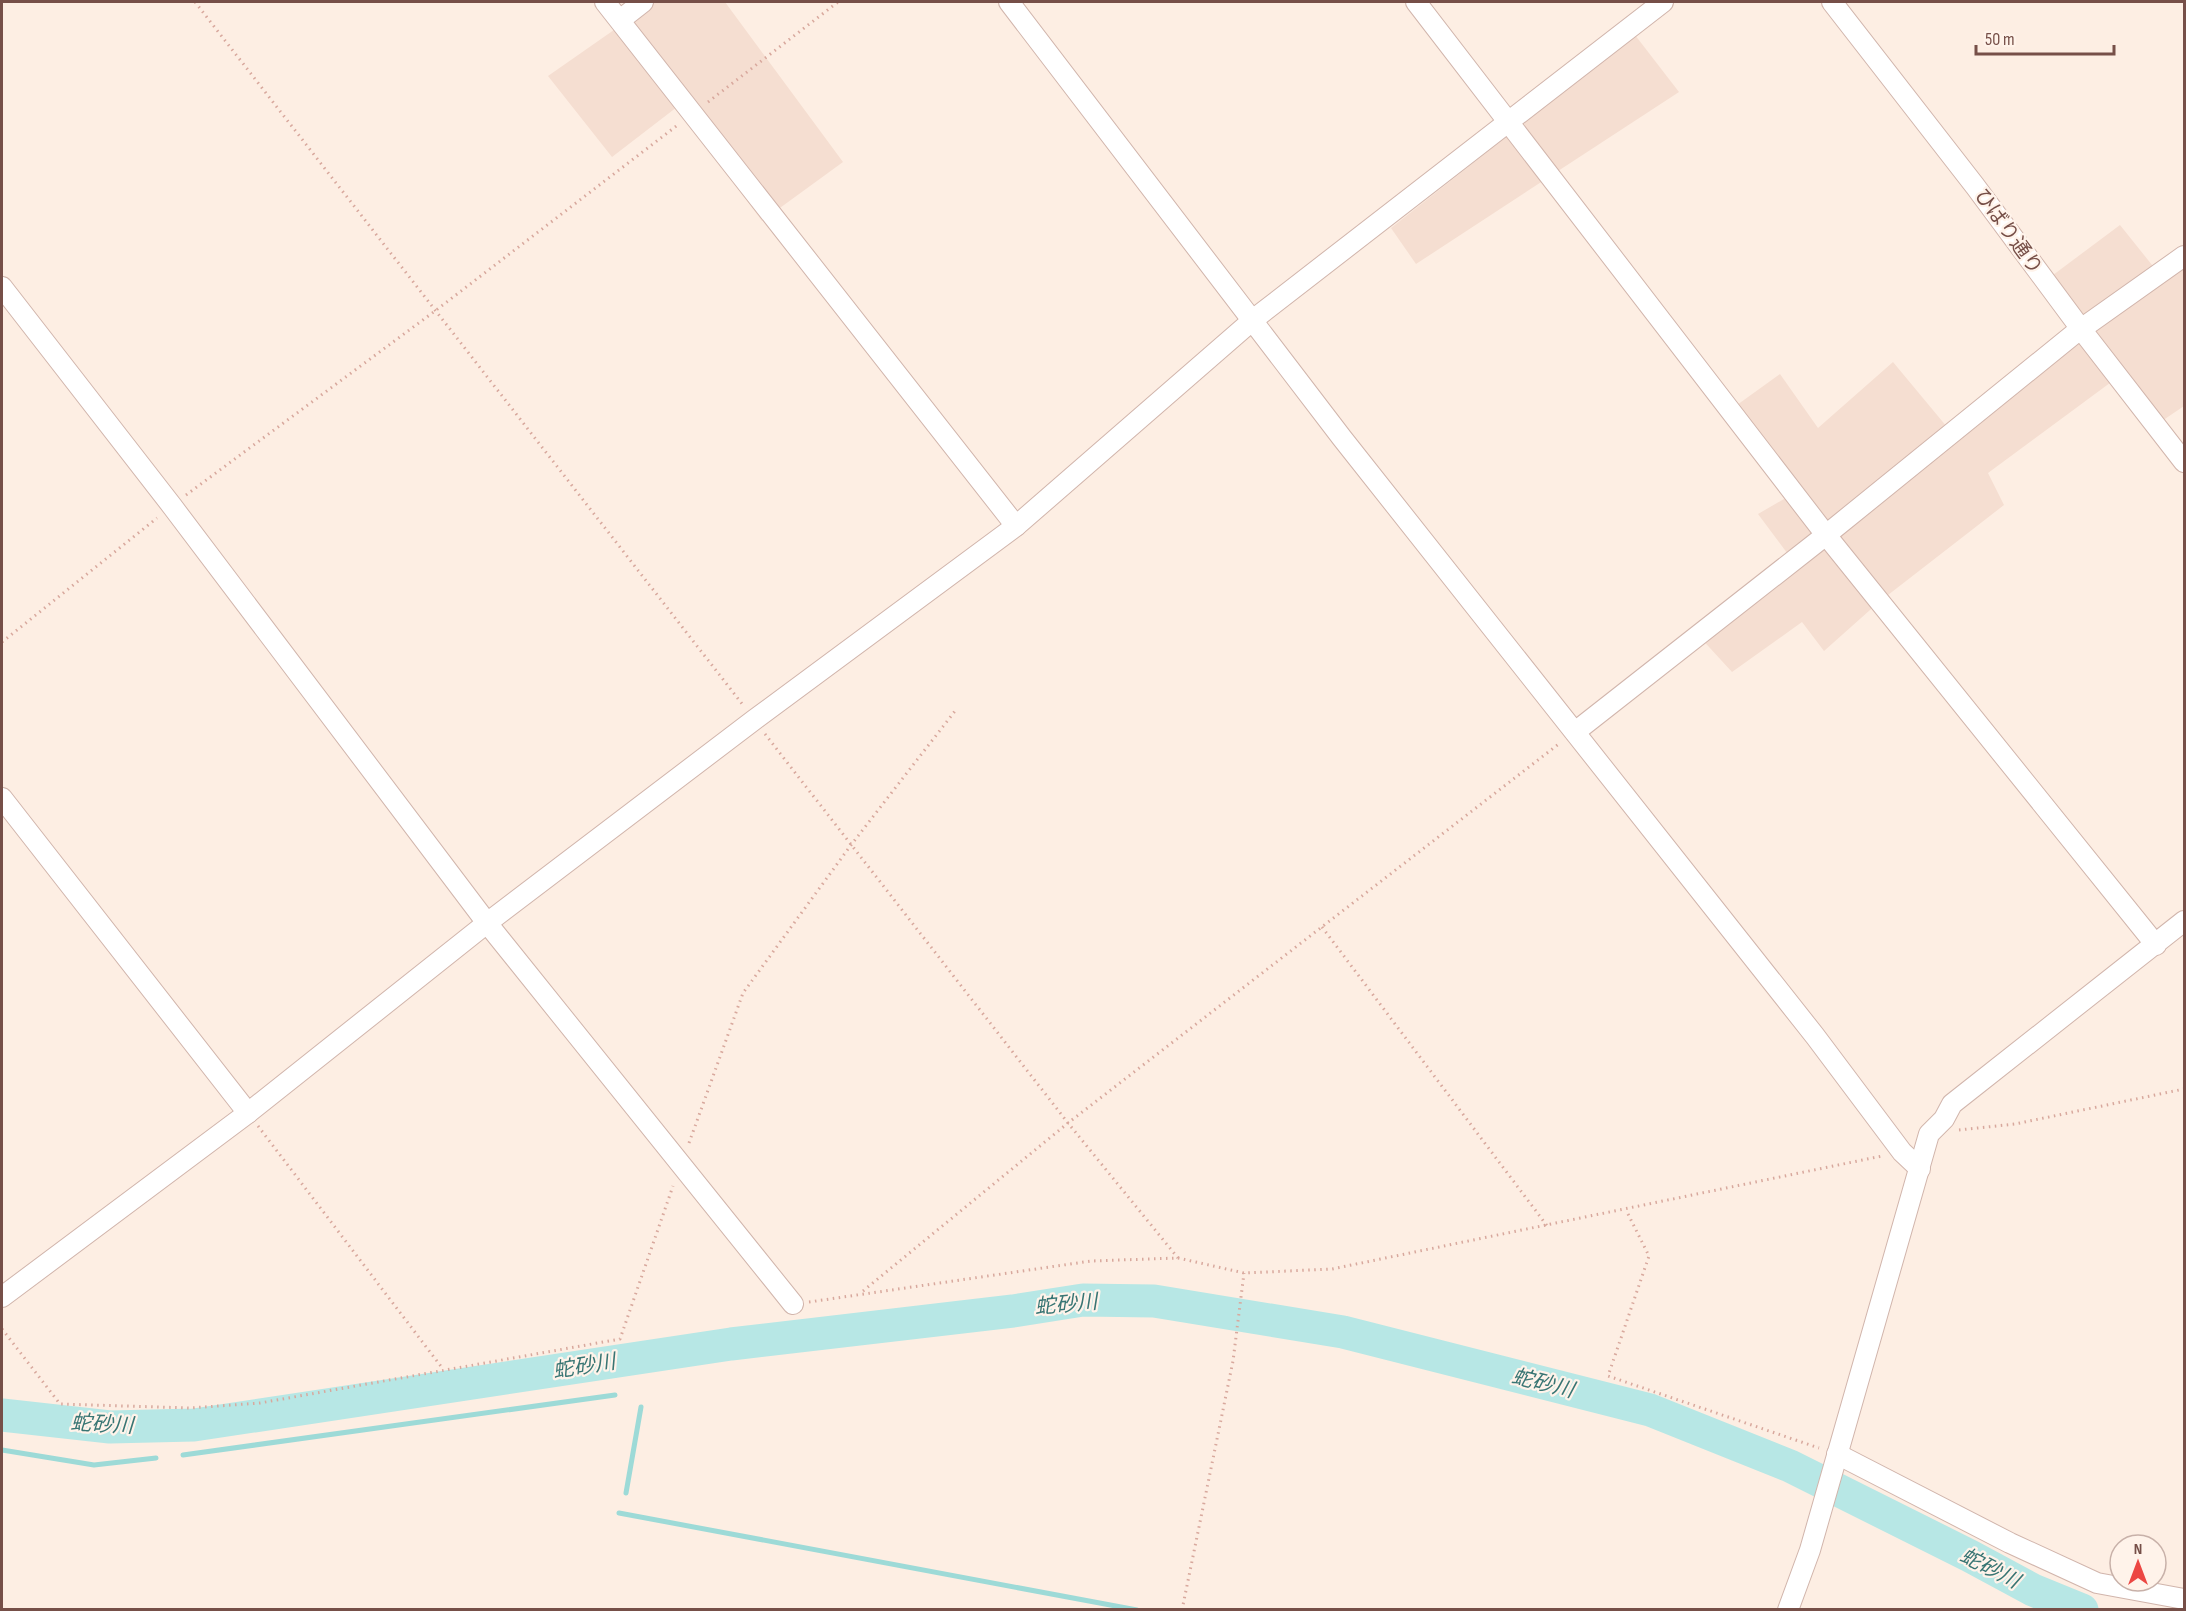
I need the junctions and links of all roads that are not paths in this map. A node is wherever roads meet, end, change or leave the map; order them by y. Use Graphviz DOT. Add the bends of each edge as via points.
graph roads {
  1 [pos="605,2"];
  2 [pos="643,2"];
  3 [pos="1009,2"];
  4 [pos="1416,2"];
  5 [pos="1663,2"];
  6 [pos="1832,2"];
  7 [pos="620,20"];
  8 [pos="1509,122"];
  9 [pos="2184,256"];
  10 [pos="2,287"];
  11 [pos="1254,319"];
  12 [pos="2080,329"];
  13 [pos="2184,462"];
  14 [pos="1016,526"];
  15 [pos="1826,535"];
  16 [pos="1575,732"];
  17 [pos="2,798"];
  18 [pos="2184,921"];
  19 [pos="487,923"];
  20 [pos="2156,945"];
  21 [pos="248,1113"];
  22 [pos="1920,1170"];
  23 [pos="2,1297"];
  24 [pos="793,1304"];
  25 [pos="1839,1448"];
  26 [pos="2184,1599"];
  27 [pos="1788,1610"];
  1 -- 7 [label="street"];
  2 -- 7 [label="street"];
  3 -- 11 [label="street"];
  4 -- 8 [label="street"];
  5 -- 8 [label="street"];
  6 -- 12 [label="street, ひばり通り"];
  7 -- 14 [label="street"];
  8 -- 11 [label="street"];
  8 -- 15 [label="street"];
  9 -- 12 [label="street"];
  10 -- 19 [label="street"];
  11 -- 14 [label="street"];
  11 -- 16 [label="street" via="1342,438"];
  12 -- 13 [label="street, ひばり通り"];
  12 -- 15 [label="street"];
  14 -- 19 [label="street"];
  15 -- 16 [label="street"];
  15 -- 20 [label="street"];
  16 -- 22 [label="street" via="1902,1152"];
  17 -- 21 [label="street"];
  18 -- 20 [label="street"];
  19 -- 21 [label="street"];
  19 -- 24 [label="street"];
  20 -- 22 [label="street" via="1952,1104 1929,1134"];
  21 -- 23 [label="street"];
  22 -- 25 [label="street"];
  25 -- 26 [label="street" via="2010,1543 2097,1583"];
  25 -- 27 [label="street"];
}
